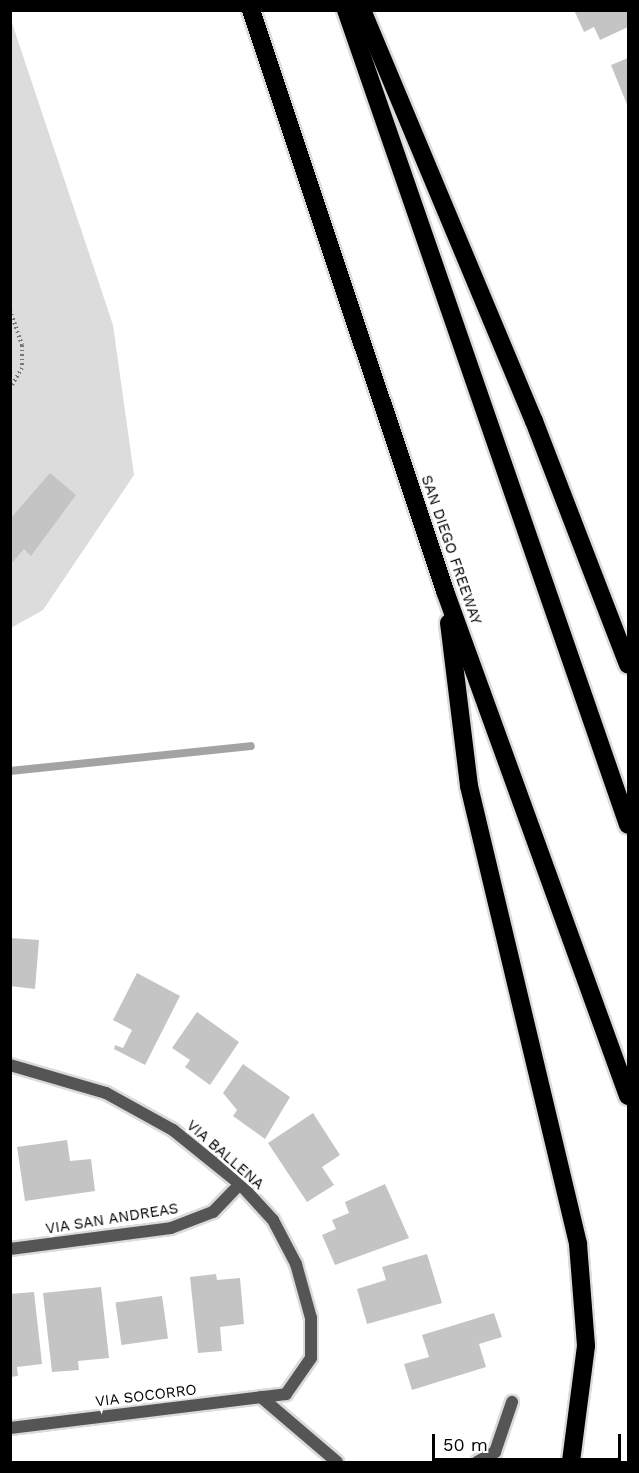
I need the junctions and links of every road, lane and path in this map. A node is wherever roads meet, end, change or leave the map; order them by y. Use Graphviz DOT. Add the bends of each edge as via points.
graph roads {
  1 [pos="251,10"];
  2 [pos="346,10"];
  3 [pos="362,10"];
  4 [pos="10,310"];
  5 [pos="10,388"];
  6 [pos="445,591"];
  7 [pos="628,665"];
  8 [pos="628,825"];
  9 [pos="10,1065"];
  10 [pos="628,1096"];
  11 [pos="240,1184"];
  12 [pos="10,1250"];
  13 [pos="286,1394"];
  14 [pos="261,1397"];
  15 [pos="512,1402"];
  16 [pos="10,1428"];
  17 [pos="337,1462"];
  18 [pos="477,1462"];
  19 [pos="571,1462"];
  1 -- 6 [label="highway, SAN DIEGO FREEWAY"];
  2 -- 8 [label="highway"];
  3 -- 7 [label="highway" via="534,421"];
  4 -- 5 [label="path" via="22,345 22,368"];
  6 -- 10 [label="highway, SAN DIEGO FREEWAY"];
  6 -- 19 [label="highway" via="469,786 578,1244 585,1346"];
  9 -- 11 [label="street, VIA BALLENA" via="106,1093 173,1130"];
  11 -- 12 [label="street, VIA SAN ANDREAS" via="213,1212 171,1228"];
  11 -- 13 [label="street, VIA BALLENA" via="273,1220 296,1264 311,1318 311,1358"];
  13 -- 14 [label="street, VIA SOCORRO"];
  14 -- 16 [label="street, VIA SOCORRO"];
  14 -- 17 [label="street"];
  15 -- 18 [label="street" via="495,1452"];
}
